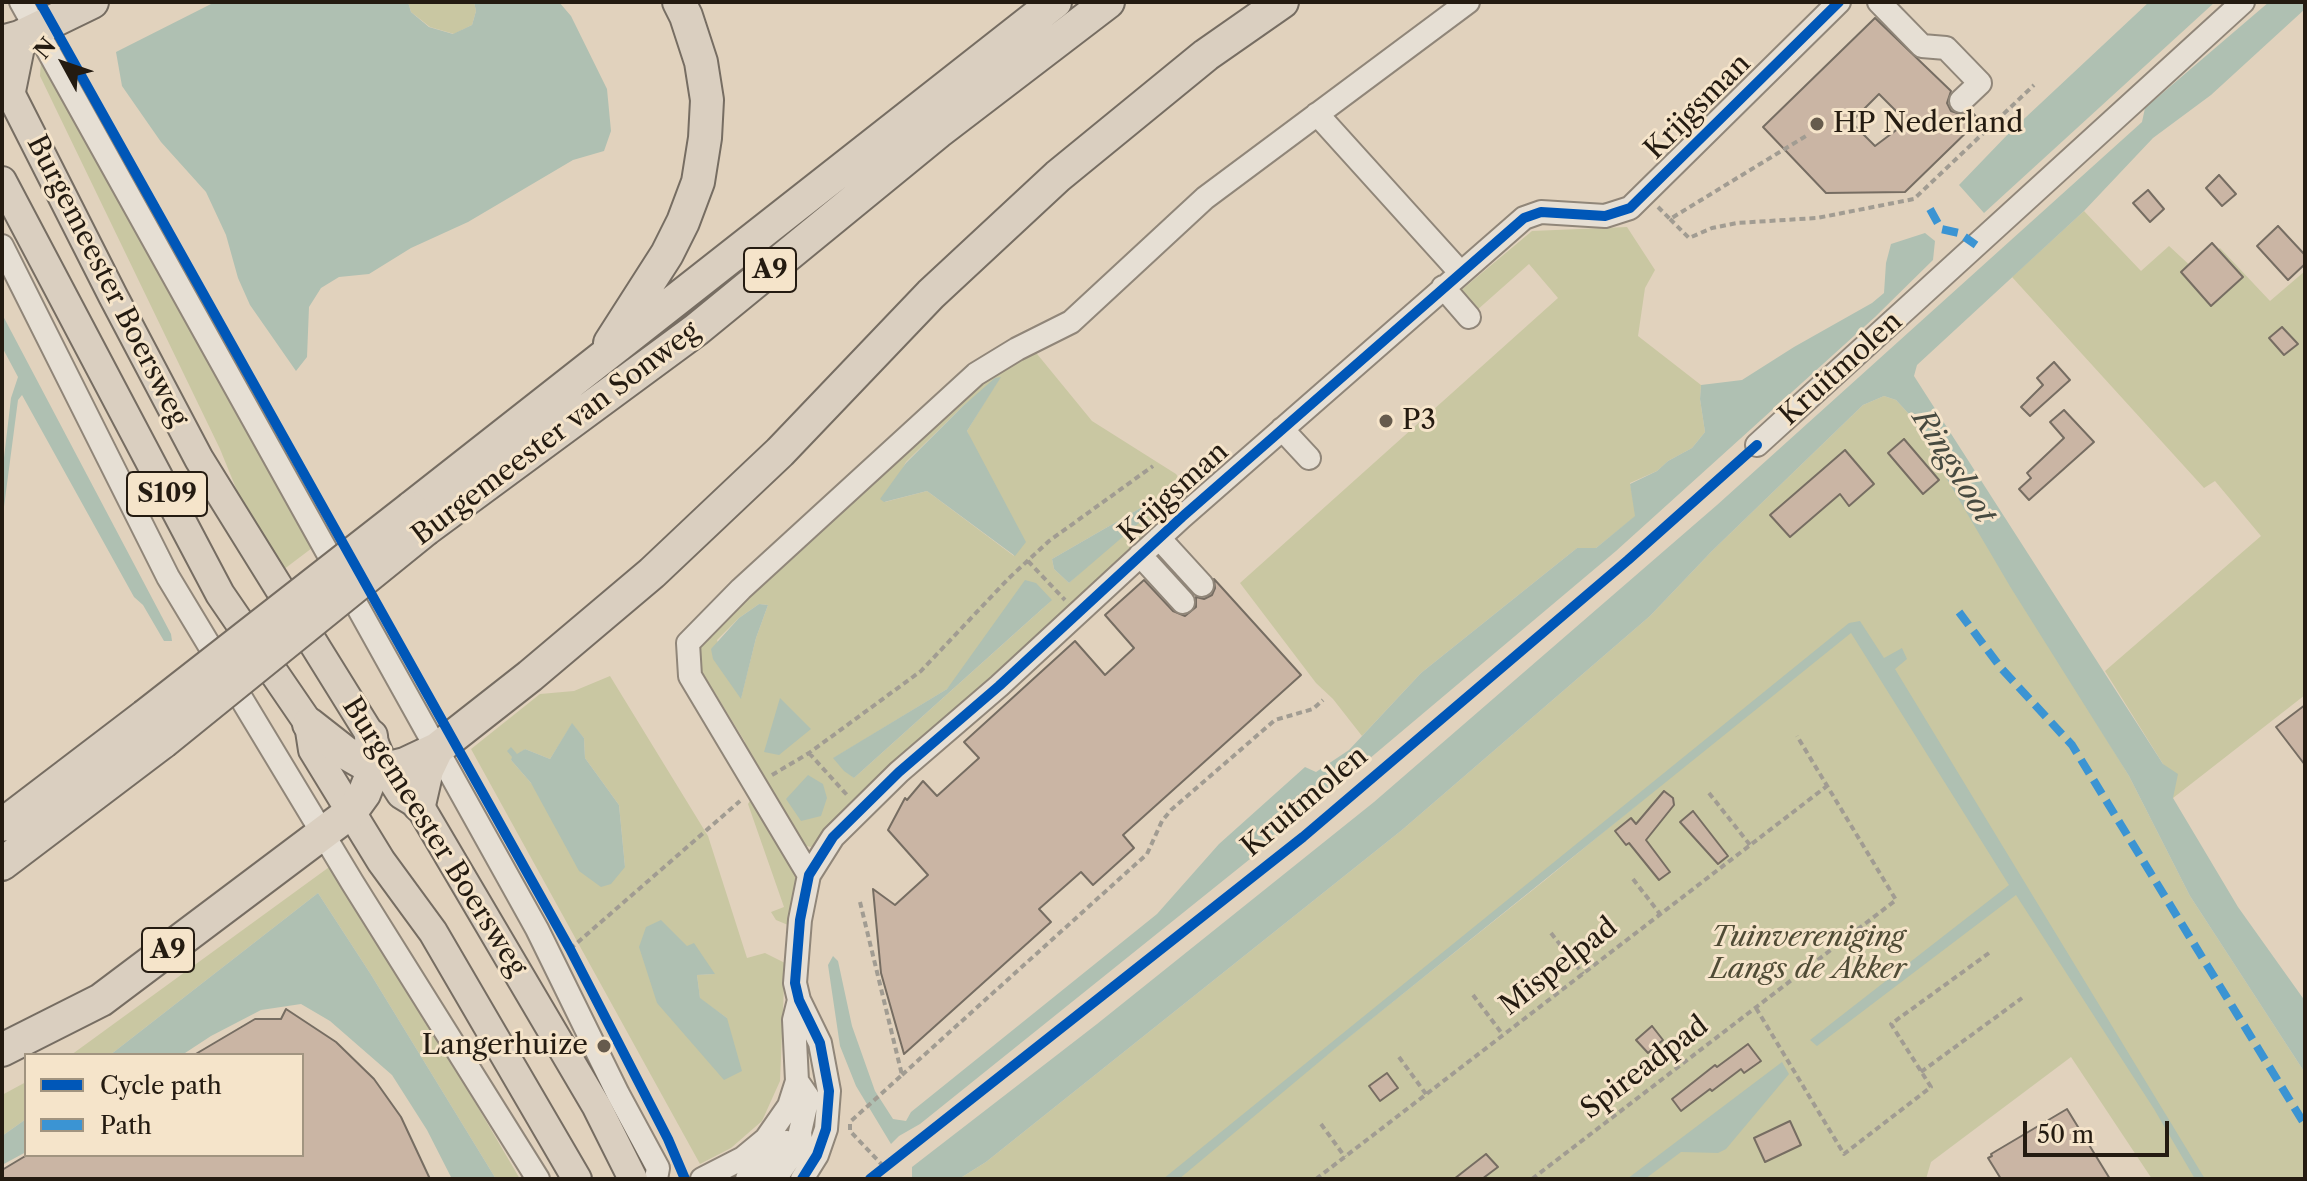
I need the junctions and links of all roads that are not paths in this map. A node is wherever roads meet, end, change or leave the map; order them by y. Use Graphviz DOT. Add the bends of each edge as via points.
graph roads {
  1 [pos="92,2"];
  2 [pos="679,2"];
  3 [pos="1055,2"];
  4 [pos="1108,2"];
  5 [pos="1282,2"];
  6 [pos="1468,2"];
  7 [pos="1839,2"];
  8 [pos="1879,2"];
  9 [pos="2243,2"];
  10 [pos="20,28"];
  11 [pos="6,84"];
  12 [pos="1961,101"];
  13 [pos="1317,114"];
  14 [pos="2,181"];
  15 [pos="2,246"];
  16 [pos="1459,271"];
  17 [pos="1443,287"];
  18 [pos="1469,317"];
  19 [pos="601,360"];
  20 [pos="1282,429"];
  21 [pos="1757,445"];
  22 [pos="1309,458"];
  23 [pos="418,518"];
  24 [pos="1159,538"];
  25 [pos="1140,555"];
  26 [pos="1202,585"];
  27 [pos="1183,602"];
  28 [pos="309,724"];
  29 [pos="154,729"];
  30 [pos="371,736"];
  31 [pos="437,749"];
  32 [pos="379,769"];
  33 [pos="351,812"];
  34 [pos="424,814"];
  35 [pos="2,825"];
  36 [pos="323,833"];
  37 [pos="2,864"];
  38 [pos="809,875"];
  39 [pos="799,1000"];
  40 [pos="2,1050"];
  41 [pos="797,1081"];
  42 [pos="777,1124"];
  43 [pos="802,1126"];
  44 [pos="823,1137"];
  45 [pos="799,1171"];
  46 [pos="538,1179"];
  47 [pos="577,1179"];
  48 [pos="633,1179"];
  49 [pos="656,1179"];
  50 [pos="702,1179"];
  51 [pos="747,1179"];
  52 [pos="775,1179"];
  1 -- 10 [label="highway"];
  2 -- 19 [label="highway, A9" via="701,62 707,100 698,182 667,254"];
  3 -- 19 [label="highway, Burgemeester van Sonweg / A9"];
  4 -- 23 [label="highway, Burgemeester van Sonweg / A9" via="938,132 696,330"];
  5 -- 31 [label="highway" via="1206,55 1058,176 931,294 780,452 652,573"];
  6 -- 13 [label="street"];
  7 -- 16 [label="street, Krijgsman" via="1630,208 1605,216 1541,212 1524,218"];
  8 -- 12 [label="street" via="1922,46 1946,48 1980,83"];
  9 -- 21 [label="street, Kruitmolen"];
  10 -- 11 [label="highway"];
  10 -- 31 [label="street, Burgemeester Boersweg"];
  11 -- 30 [label="main road, Burgemeester Boersweg / S109" via="199,459"];
  13 -- 16 [label="street"];
  13 -- 38 [label="street" via="1205,198 1071,322 976,374 688,643 690,676"];
  14 -- 28 [label="main road, Burgemeester Boersweg / S109" via="220,594"];
  15 -- 36 [label="street" via="168,577"];
  16 -- 17 [label="street, Krijgsman"];
  17 -- 18 [label="street"];
  17 -- 20 [label="street, Krijgsman"];
  19 -- 23 [label="highway, Burgemeester van Sonweg / A9"];
  20 -- 22 [label="street"];
  20 -- 24 [label="street, Krijgsman"];
  23 -- 29 [label="highway, Burgemeester van Sonweg / A9, bridge"];
  24 -- 25 [label="street, Krijgsman"];
  24 -- 26 [label="street"];
  25 -- 27 [label="street"];
  25 -- 38 [label="street, Krijgsman" via="860,808"];
  28 -- 32 [label="highway" via="346,753"];
  28 -- 33 [label="main road, Burgemeester Boersweg / S109" via="313,750"];
  29 -- 35 [label="highway, Burgemeester van Sonweg / A9"];
  29 -- 37 [label="highway, Burgemeester van Sonweg / A9"];
  30 -- 32 [label="highway"];
  31 -- 32 [label="highway"];
  31 -- 34 [label="highway" via="427,770"];
  31 -- 49 [label="street, Burgemeester Boersweg" via="537,929 658,1168"];
  32 -- 33 [label="highway, A9"];
  32 -- 34 [label="main road, Burgemeester Boersweg"];
  33 -- 36 [label="highway, A9"];
  33 -- 47 [label="main road, Burgemeester Boersweg / S109" via="433,932"];
  34 -- 48 [label="main road, Burgemeester Boersweg" via="597,1107"];
  36 -- 40 [label="highway, A9" via="101,1000"];
  36 -- 46 [label="street"];
  38 -- 39 [label="street, Krijgsman" via="800,920 795,983"];
  39 -- 41 [label="street, Krijgsman" via="794,1020"];
  39 -- 44 [label="street, Krijgsman" via="820,1043 829,1091"];
  41 -- 42 [label="street, Krijgsman"];
  41 -- 43 [label="street, Krijgsman" via="808,1097"];
  42 -- 43 [label="street" via="785,1120"];
  42 -- 50 [label="street, Krijgsman" via="743,1158"];
  43 -- 44 [label="street" via="816,1126"];
  43 -- 45 [label="street, Krijgsman"];
  43 -- 51 [label="street" via="771,1162"];
  44 -- 45 [label="street, Krijgsman" via="817,1155"];
  45 -- 52 [label="street, Krijgsman"];
}
